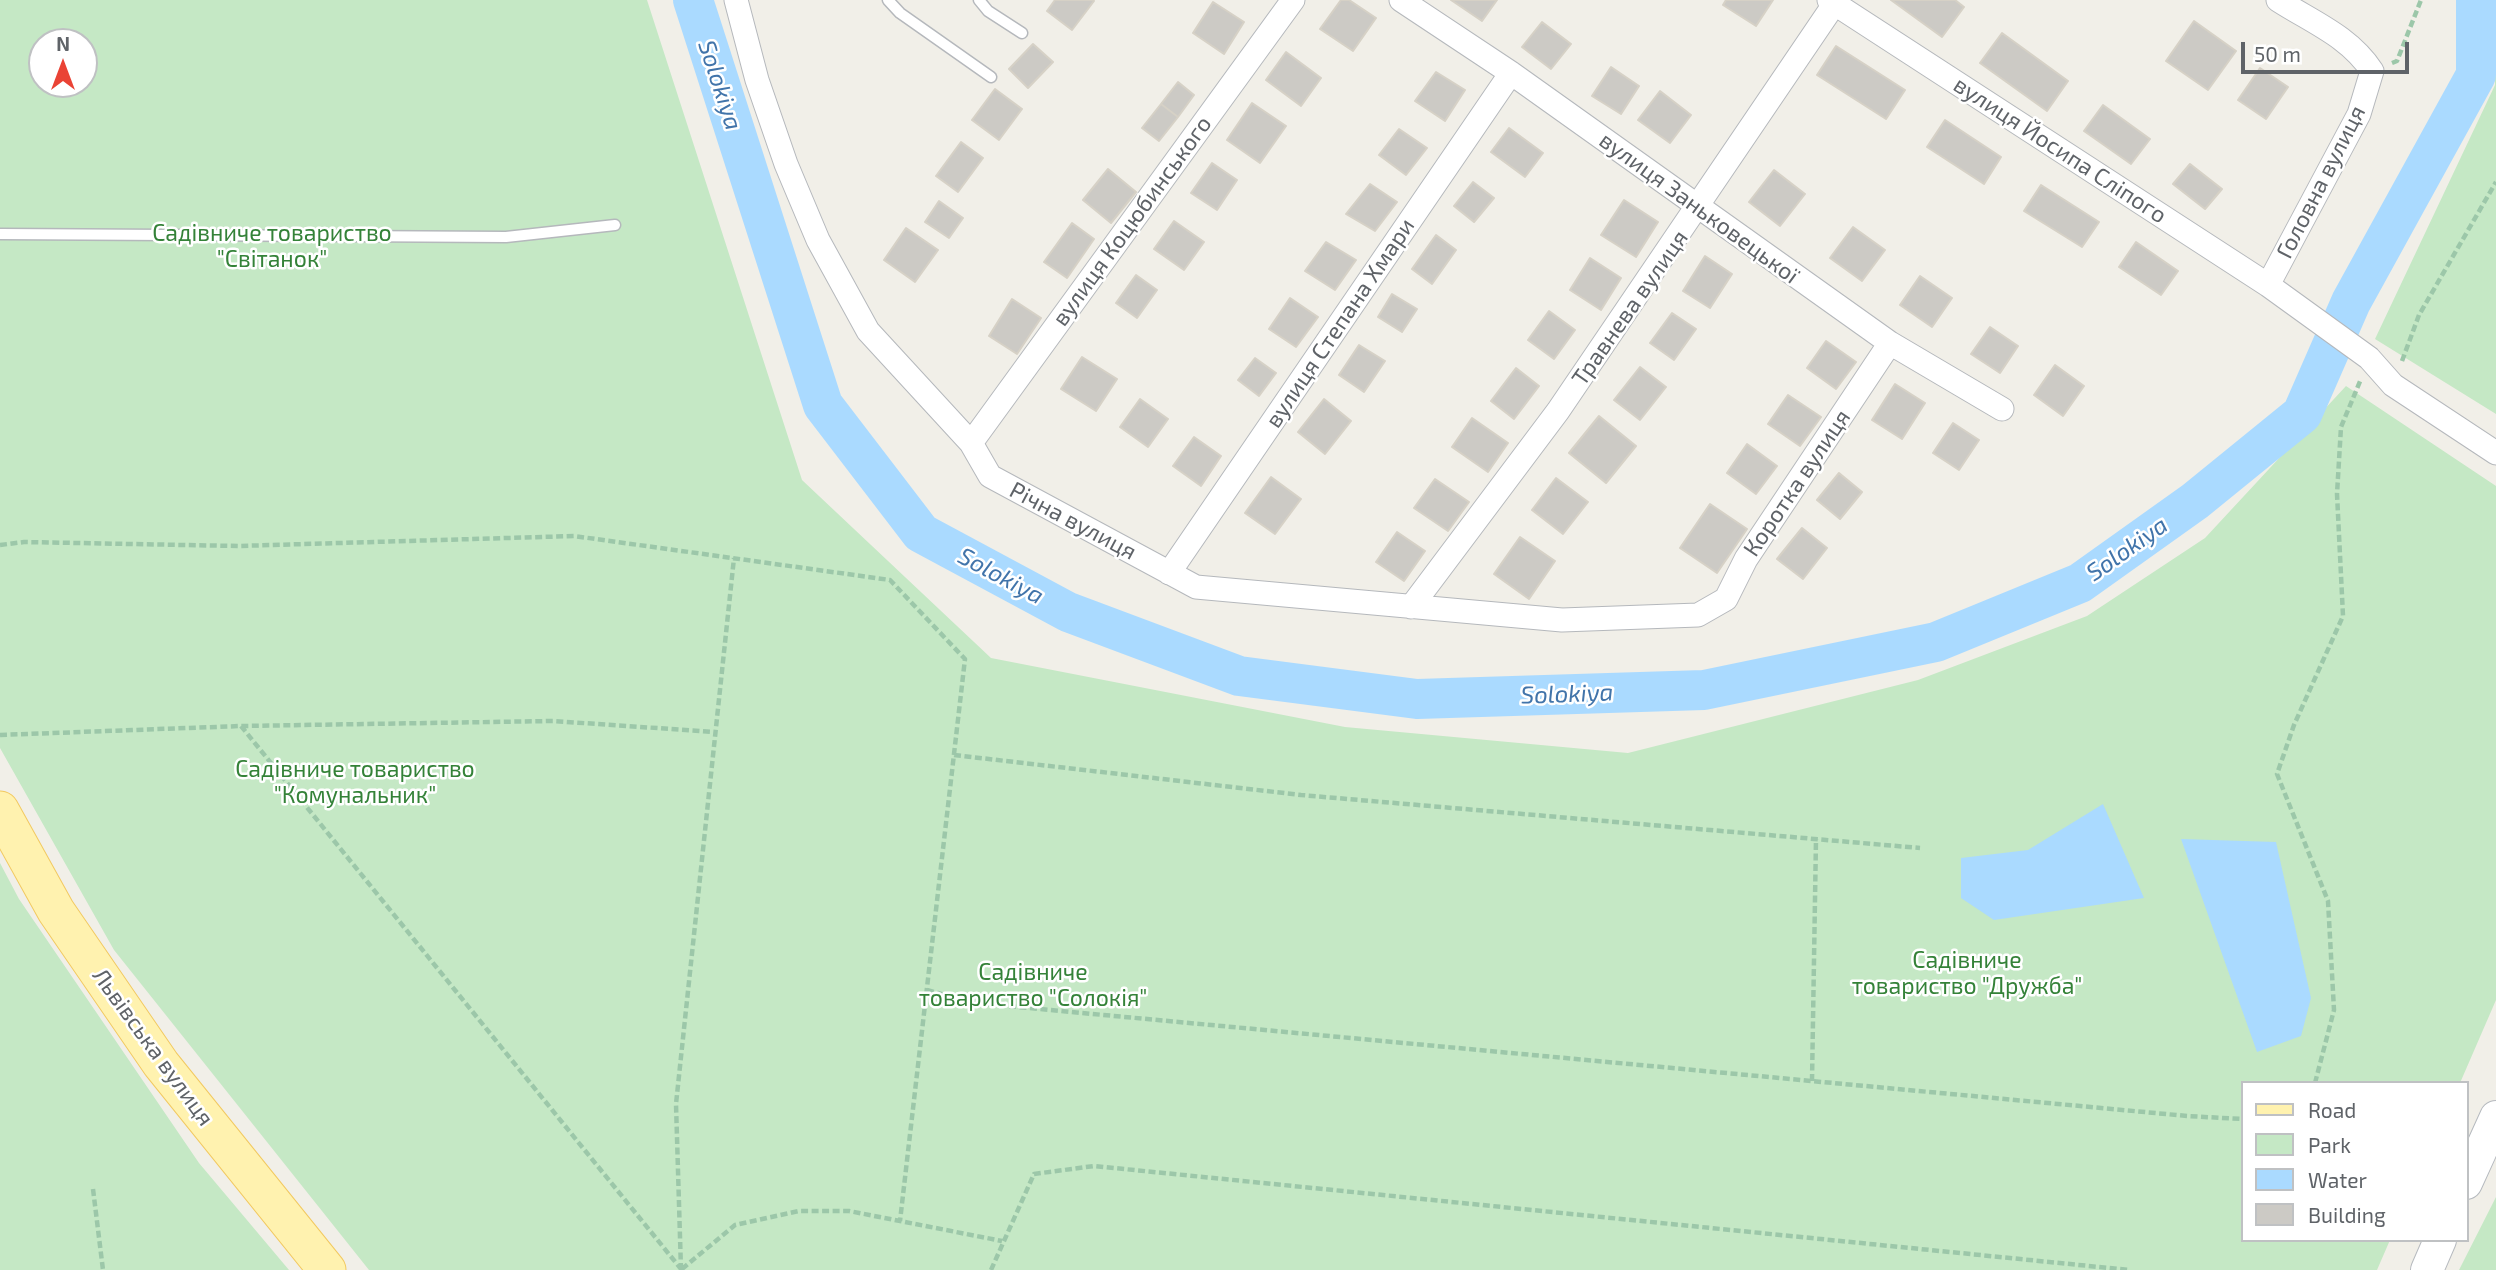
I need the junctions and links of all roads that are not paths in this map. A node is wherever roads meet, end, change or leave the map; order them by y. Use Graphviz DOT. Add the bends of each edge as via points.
graph roads {
  1 [pos="736,0"];
  2 [pos="888,0"];
  3 [pos="979,0"];
  4 [pos="1293,0"];
  5 [pos="1401,0"];
  6 [pos="2278,0"];
  7 [pos="1834,1"];
  8 [pos="1022,33"];
  9 [pos="1511,73"];
  10 [pos="991,77"];
  11 [pos="1699,208"];
  12 [pos="615,225"];
  13 [pos="0,234"];
  14 [pos="2268,285"];
  15 [pos="1890,344"];
  16 [pos="2002,409"];
  17 [pos="971,443"];
  18 [pos="2496,453"];
  19 [pos="1170,573"];
  20 [pos="1411,607"];
  21 [pos="1698,615"];
  22 [pos="0,810"];
  23 [pos="2496,1117"];
  24 [pos="2468,1179"];
  25 [pos="2439,1242"];
  26 [pos="327,1270"];
  27 [pos="2427,1270"];
  1 -- 17 [label="street, Річна вулиця" via="757,80 818,240 867,331"];
  2 -- 10 [label="lane"];
  3 -- 8 [label="lane"];
  4 -- 17 [label="street, вулиця Коцюбинського"];
  5 -- 9 [label="street, вулиця Заньковецької"];
  6 -- 14 [label="street, Головна вулиця" via="2336,34 2359,52 2372,71 2359,114"];
  7 -- 11 [label="street, Травнева вулиця"];
  7 -- 14 [label="street, вулиця Йосипа Сліпого"];
  9 -- 11 [label="street, вулиця Заньковецької"];
  9 -- 19 [label="street, вулиця Степана Хмари"];
  11 -- 15 [label="street, вулиця Заньковецької"];
  11 -- 20 [label="street, Травнева вулиця" via="1558,411"];
  12 -- 13 [label="lane" via="506,237"];
  14 -- 18 [label="street, вулиця Йосипа Сліпого" via="2364,355 2393,385"];
  15 -- 16 [label="street, вулиця Заньковецької"];
  15 -- 21 [label="street, Коротка вулиця" via="1745,559 1726,598"];
  17 -- 19 [label="street, Річна вулиця" via="990,476"];
  19 -- 20 [label="street, Річна вулиця" via="1196,587"];
  20 -- 21 [label="street, Річна вулиця" via="1562,620"];
  22 -- 26 [label="main road, Львівська вулиця" via="57,911 161,1064"];
  23 -- 24 [label="main road"];
  25 -- 27 [label="main road"];
}
